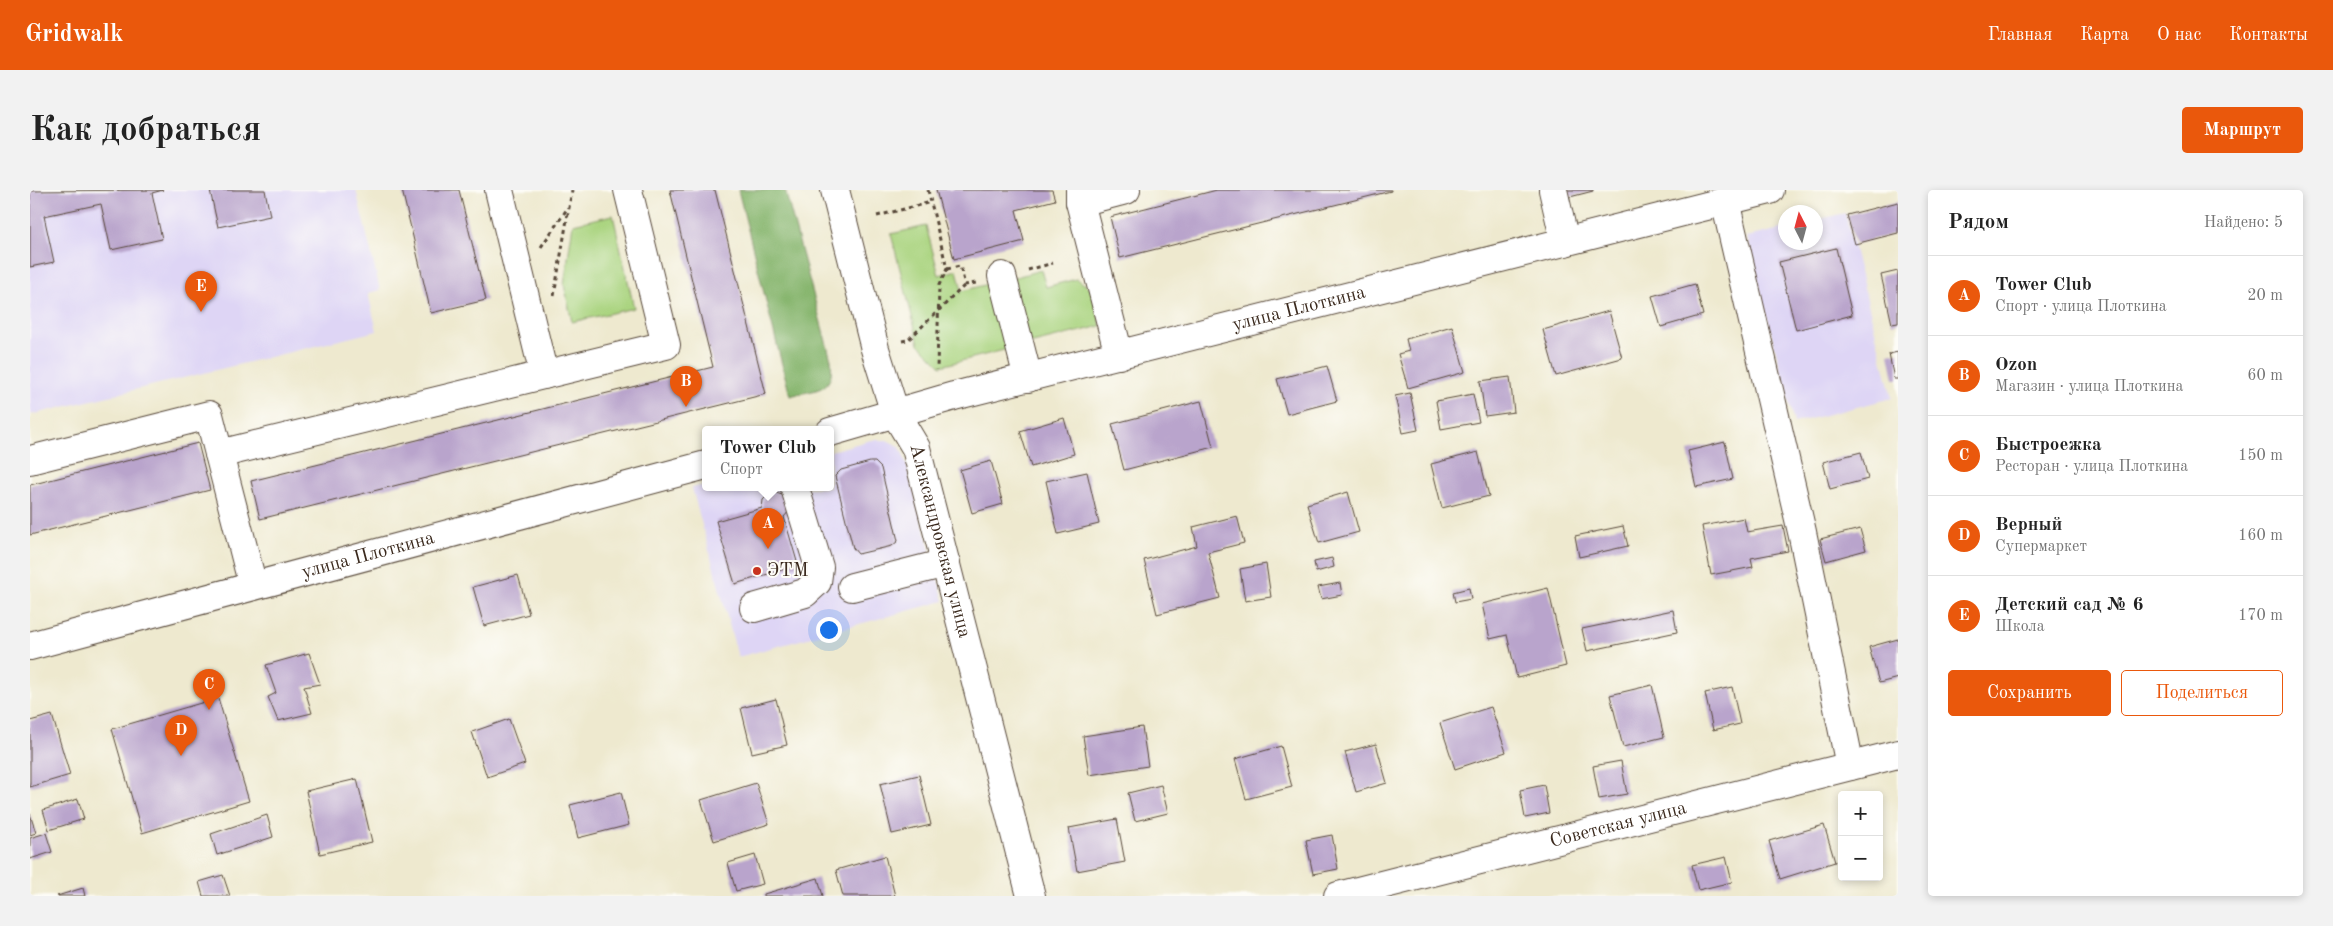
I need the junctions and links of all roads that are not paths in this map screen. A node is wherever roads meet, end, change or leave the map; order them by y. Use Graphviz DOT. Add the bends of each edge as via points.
graph roads {
  1 [pos="499,190"];
  2 [pos="628,190"];
  3 [pos="835,190"];
  4 [pos="1126,190"];
  5 [pos="1553,190"];
  6 [pos="1770,190"];
  7 [pos="1080,196"];
  8 [pos="1725,201"];
  9 [pos="1565,242"];
  10 [pos="1002,276"];
  11 [pos="1119,355"];
  12 [pos="544,375"];
  13 [pos="1028,378"];
  14 [pos="895,413"];
  15 [pos="834,431"];
  16 [pos="219,454"];
  17 [pos="30,460"];
  18 [pos="702,466"];
  19 [pos="796,491"];
  20 [pos="946,563"];
  21 [pos="253,586"];
  22 [pos="852,587"];
  23 [pos="754,608"];
  24 [pos="30,646"];
  25 [pos="1898,754"];
  26 [pos="1850,766"];
  27 [pos="1031,896"];
  28 [pos="1338,896"];
  1 -- 12 [label="street"];
  2 -- 12 [label="street" via="666,345"];
  3 -- 14 [label="street, Александровская улица" via="875,349"];
  4 -- 7 [label="street"];
  5 -- 9 [label="street"];
  6 -- 8 [label="street, улица Плоткина"];
  7 -- 11 [label="street"];
  8 -- 9 [label="street, улица Плоткина"];
  8 -- 26 [label="street" via="1802,532"];
  9 -- 11 [label="street, улица Плоткина"];
  10 -- 13 [label="street"];
  11 -- 13 [label="street, улица Плоткина"];
  12 -- 16 [label="street"];
  13 -- 14 [label="street, улица Плоткина"];
  14 -- 15 [label="street, улица Плоткина"];
  14 -- 20 [label="street, Александровская улица" via="916,448"];
  16 -- 17 [label="street" via="209,416"];
  16 -- 21 [label="street"];
  18 -- 21 [label="street, улица Плоткина"];
  19 -- 23 [label="street" via="819,567 817,582 805,593"];
  20 -- 22 [label="street"];
  20 -- 27 [label="street, Александровская улица"];
  21 -- 24 [label="street, улица Плоткина"];
  25 -- 26 [label="street, Советская улица"];
  26 -- 28 [label="street, Советская улица"];
}
